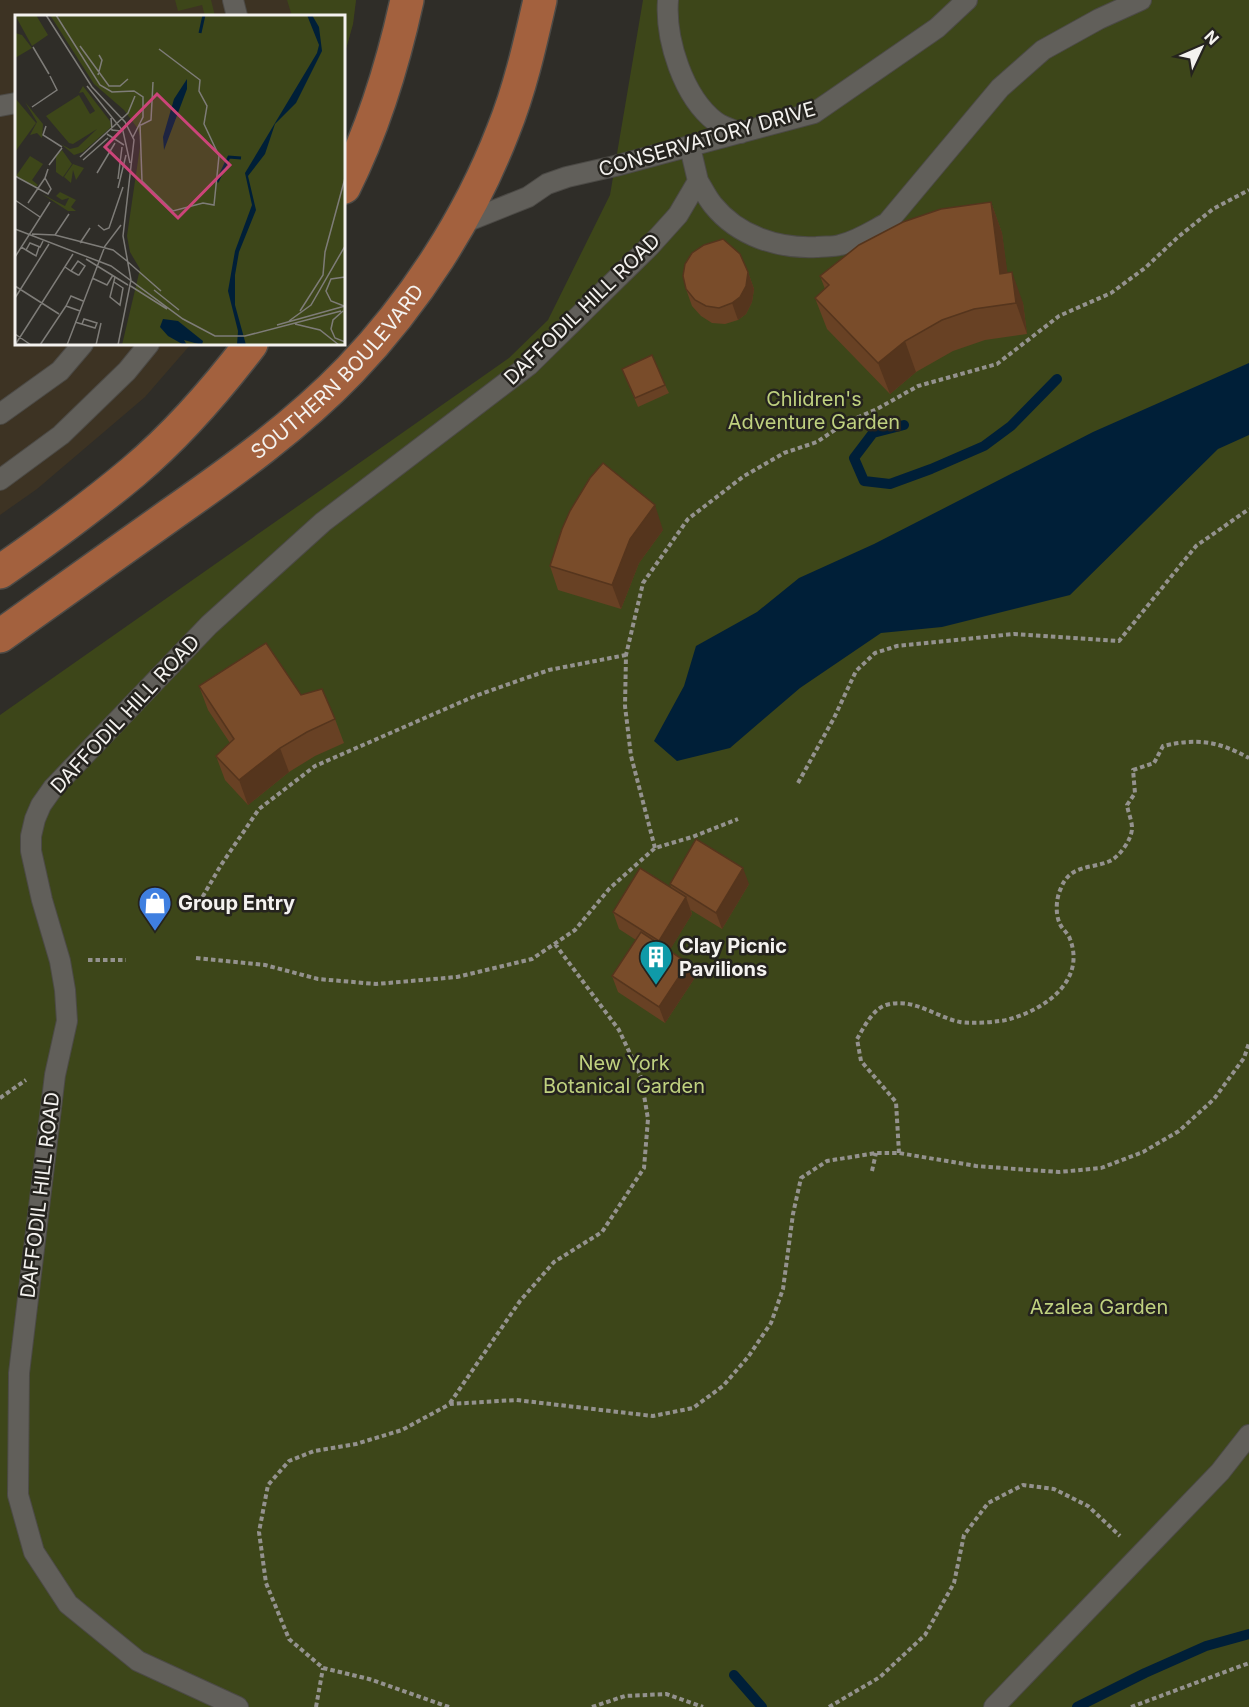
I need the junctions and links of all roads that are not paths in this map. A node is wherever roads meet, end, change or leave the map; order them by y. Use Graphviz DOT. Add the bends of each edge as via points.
graph roads {
  1 [pos="233,0"];
  2 [pos="391,0"];
  3 [pos="540,0"];
  4 [pos="668,0"];
  5 [pos="967,0"];
  6 [pos="1141,0"];
  7 [pos="237,15"];
  8 [pos="404,15"];
  9 [pos="15,103"];
  10 [pos="0,106"];
  11 [pos="741,133"];
  12 [pos="690,147"];
  13 [pos="698,181"];
  14 [pos="345,185"];
  15 [pos="459,225"];
  16 [pos="82,345"];
  17 [pos="148,345"];
  18 [pos="250,345"];
  19 [pos="0,414"];
  20 [pos="0,480"];
  21 [pos="0,572"];
  22 [pos="0,636"];
  23 [pos="1249,1435"];
  24 [pos="238,1707"];
  25 [pos="994,1707"];
  1 -- 7 [label="lane"];
  2 -- 8 [label="main road"];
  3 -- 15 [label="main road, SOUTHERN BOULEVARD" via="503,130"];
  4 -- 11 [label="lane" via="667,19 676,60 697,103 717,123"];
  5 -- 11 [label="lane, CONSERVATORY DRIVE" via="937,28 814,113"];
  6 -- 13 [label="lane" via="1043,50 1000,88 887,223 864,236 839,245 803,248 771,243 746,233 728,219 713,205"];
  8 -- 14 [label="main road" via="371,124"];
  9 -- 10 [label="lane"];
  11 -- 12 [label="lane, CONSERVATORY DRIVE"];
  12 -- 13 [label="lane"];
  12 -- 15 [label="lane, CONSERVATORY DRIVE" via="567,177"];
  13 -- 24 [label="lane, DAFFODIL HILL ROAD" via="678,215 657,238 529,365 323,522 209,625 54,788 35,819 31,851 60,961 67,1021 55,1075 20,1362 18,1495 34,1552 68,1604 138,1660"];
  15 -- 22 [label="main road, SOUTHERN BOULEVARD" via="393,320 350,370 299,416 249,459"];
  16 -- 19 [label="lane" via="60,371"];
  17 -- 20 [label="lane" via="61,435"];
  18 -- 21 [label="main road" via="203,402 134,471"];
  23 -- 25 [label="lane" via="1220,1472"];
}
